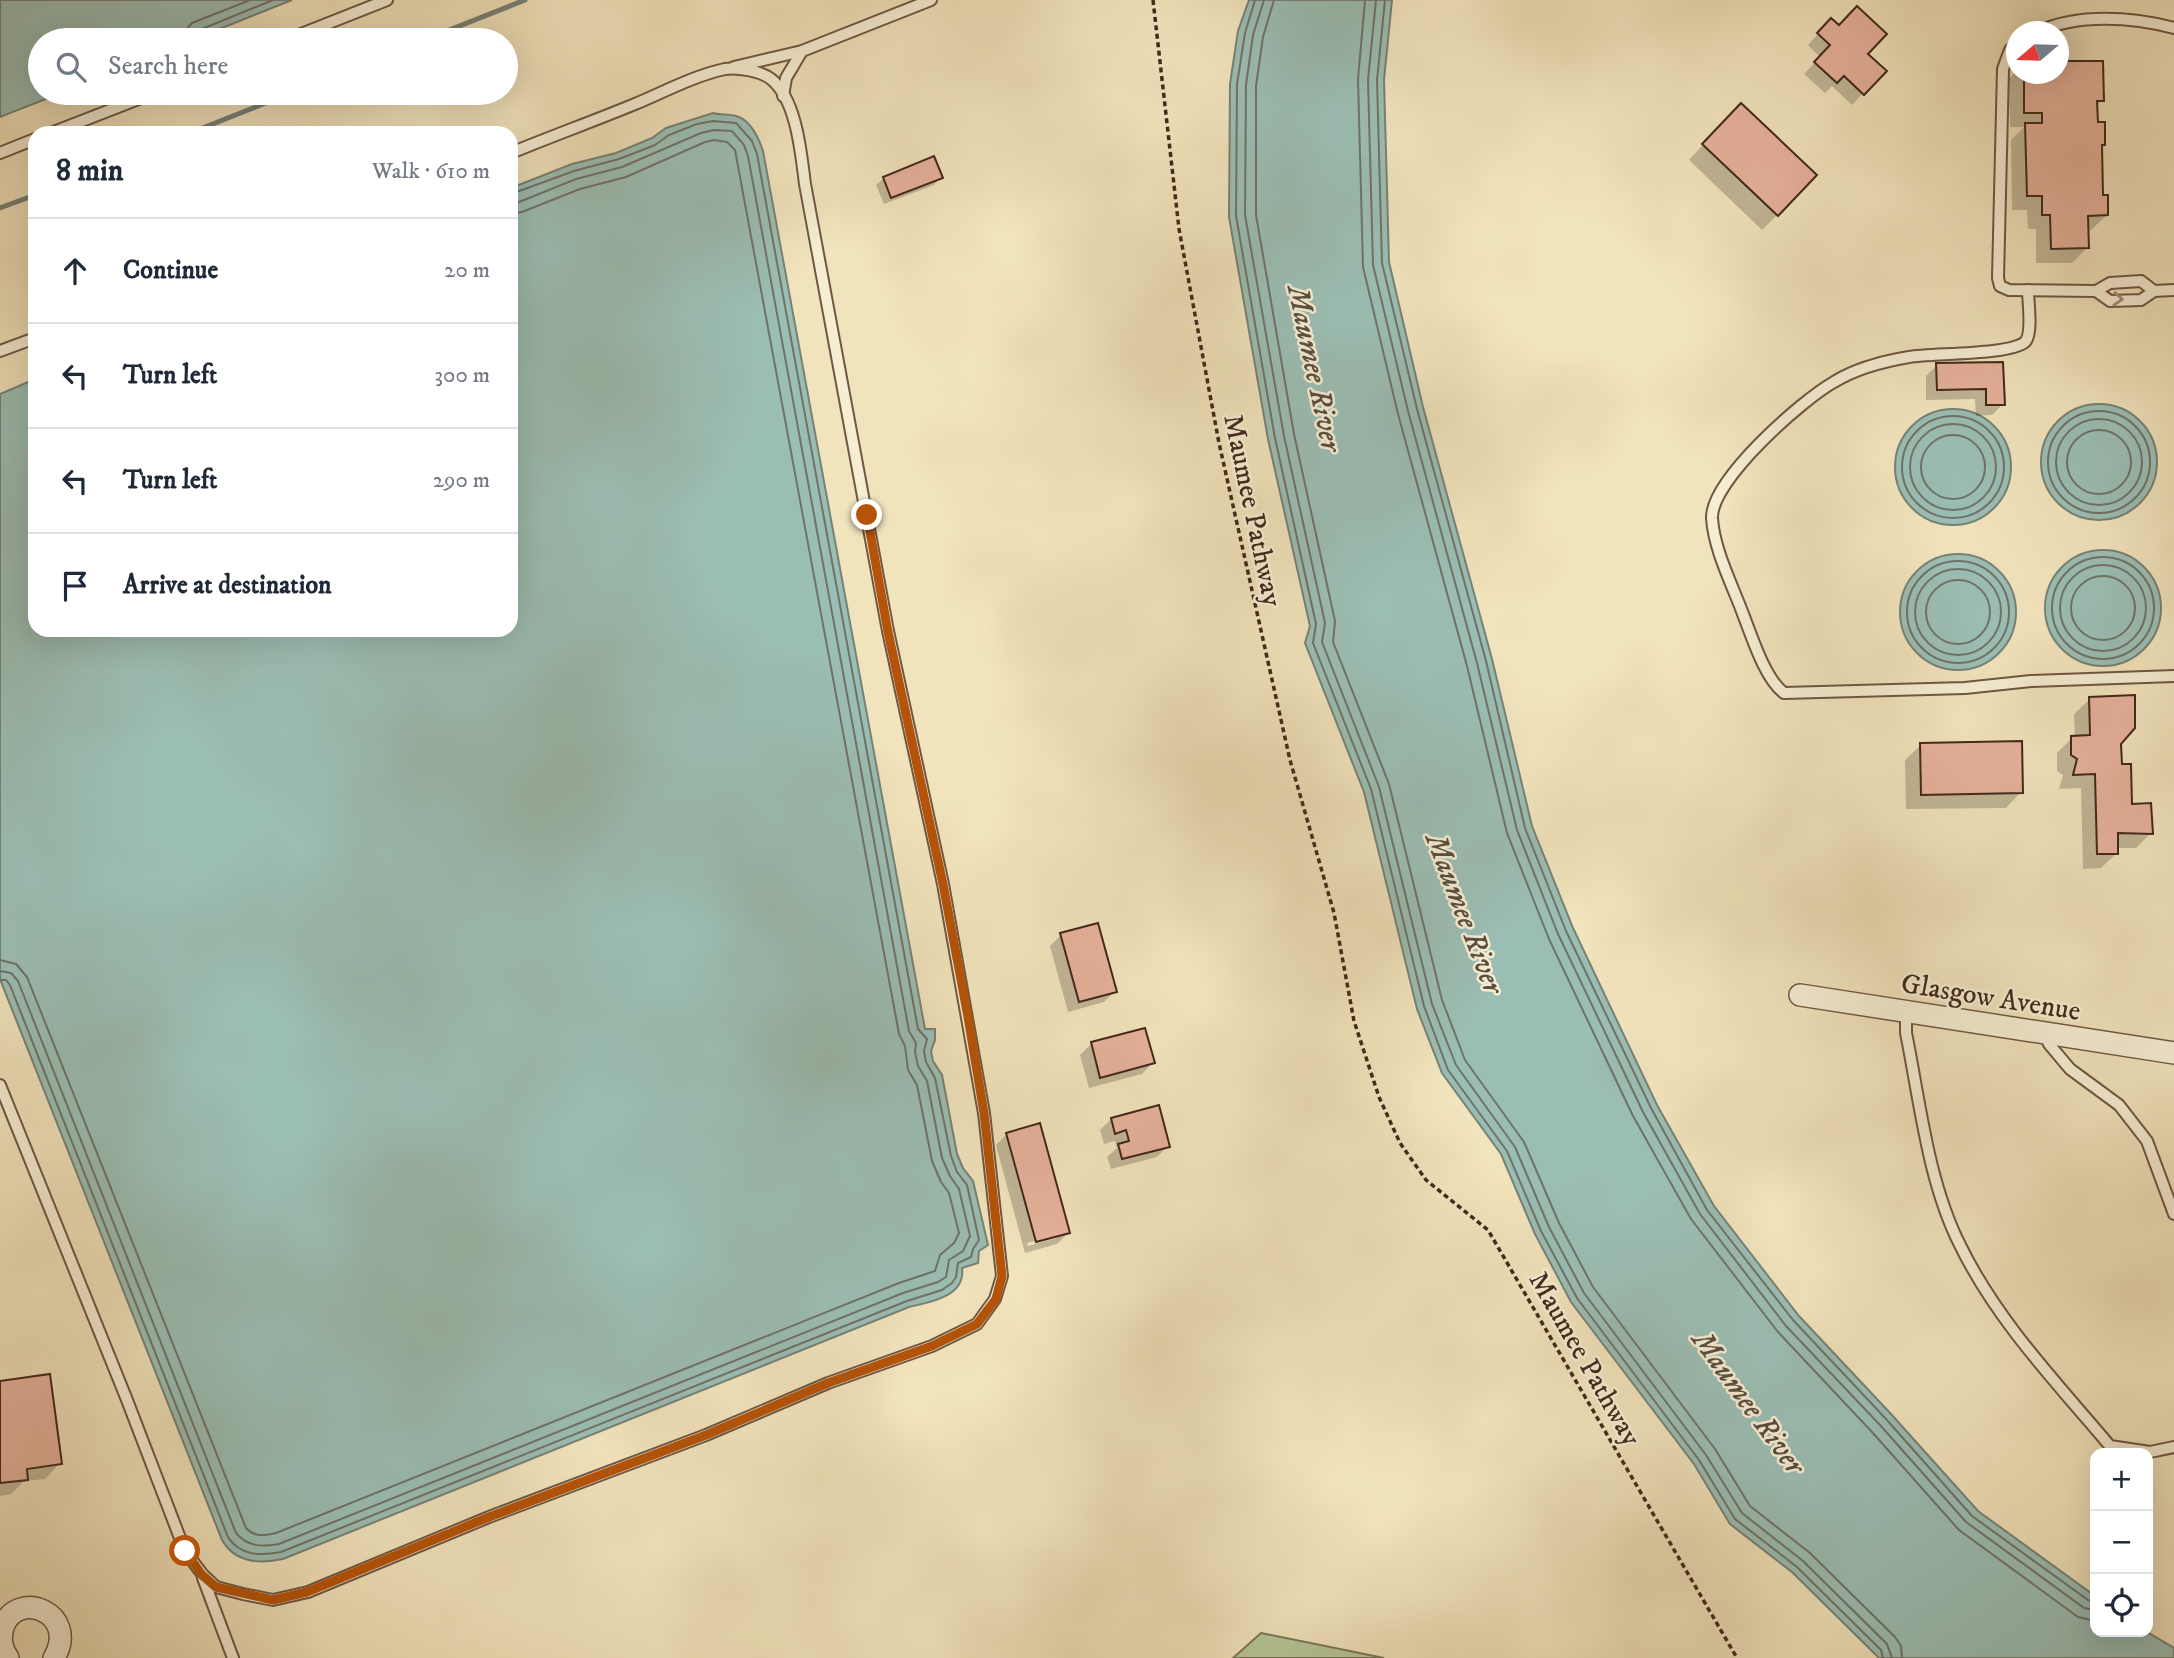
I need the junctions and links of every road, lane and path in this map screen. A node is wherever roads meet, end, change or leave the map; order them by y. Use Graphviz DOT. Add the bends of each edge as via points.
graph roads {
  1 [pos="387,0"];
  2 [pos="931,0"];
  3 [pos="1153,0"];
  4 [pos="2069,22"];
  5 [pos="316,28"];
  6 [pos="2174,28"];
  7 [pos="802,51"];
  8 [pos="2006,61"];
  9 [pos="727,69"];
  10 [pos="783,96"];
  11 [pos="123,105"];
  12 [pos="69,126"];
  13 [pos="28,142"];
  14 [pos="518,150"];
  15 [pos="0,153"];
  16 [pos="2028,290"];
  17 [pos="2154,290"];
  18 [pos="2174,290"];
  19 [pos="2096,291"];
  20 [pos="28,341"];
  21 [pos="0,351"];
  22 [pos="2174,676"];
  23 [pos="1800,995"];
  24 [pos="1906,1011"];
  25 [pos="2044,1032"];
  26 [pos="2174,1053"];
  27 [pos="0,1085"];
  28 [pos="2174,1214"];
  29 [pos="2174,1447"];
  30 [pos="202,1575"];
  31 [pos="4,1652"];
  32 [pos="54,1658"];
  33 [pos="233,1658"];
  34 [pos="1737,1658"];
  1 -- 5 [label="lane"];
  2 -- 7 [label="lane"];
  3 -- 34 [label="path, Maumee Pathway" via="1179,229 1219,443 1290,760 1334,913 1354,1021 1379,1097 1401,1143 1426,1180 1488,1230"];
  4 -- 6 [label="lane" via="2133,19"];
  7 -- 9 [label="lane"];
  7 -- 10 [label="lane" via="786,78"];
  8 -- 16 [label="lane" via="1998,278 2000,286 2009,290"];
  9 -- 10 [label="lane" via="771,79"];
  9 -- 14 [label="lane"];
  10 -- 30 [label="lane" via="801,146 888,632 968,1017 1000,1248 1002,1276 996,1299 977,1324 932,1346 828,1383 307,1592 273,1600 216,1587"];
  11 -- 12 [label="lane"];
  13 -- 15 [label="lane"];
  16 -- 19 [label="lane"];
  16 -- 22 [label="lane" via="2030,335 2024,343 1876,365 1836,380 1802,403 1751,453 1721,492 1712,516 1717,546 1761,656 1784,694"];
  17 -- 18 [label="lane"];
  17 -- 19 [label="lane" via="2141,281 2110,283"];
  19 -- 17 [label="lane, one-way" via="2110,301 2141,300"];
  20 -- 21 [label="lane"];
  23 -- 24 [label="street, Glasgow Avenue"];
  24 -- 25 [label="street, Glasgow Avenue"];
  24 -- 29 [label="lane" via="1906,1033 1933,1171 1959,1244 1989,1294 2011,1329 2110,1446 2150,1452"];
  25 -- 26 [label="street, Glasgow Avenue"];
  25 -- 28 [label="lane" via="2070,1069 2119,1105 2147,1141"];
  27 -- 30 [label="lane" via="185,1551"];
  30 -- 33 [label="lane"];
  31 -- 32 [label="street" via="4,1623 13,1613 37,1608 57,1623 60,1648"];
}
